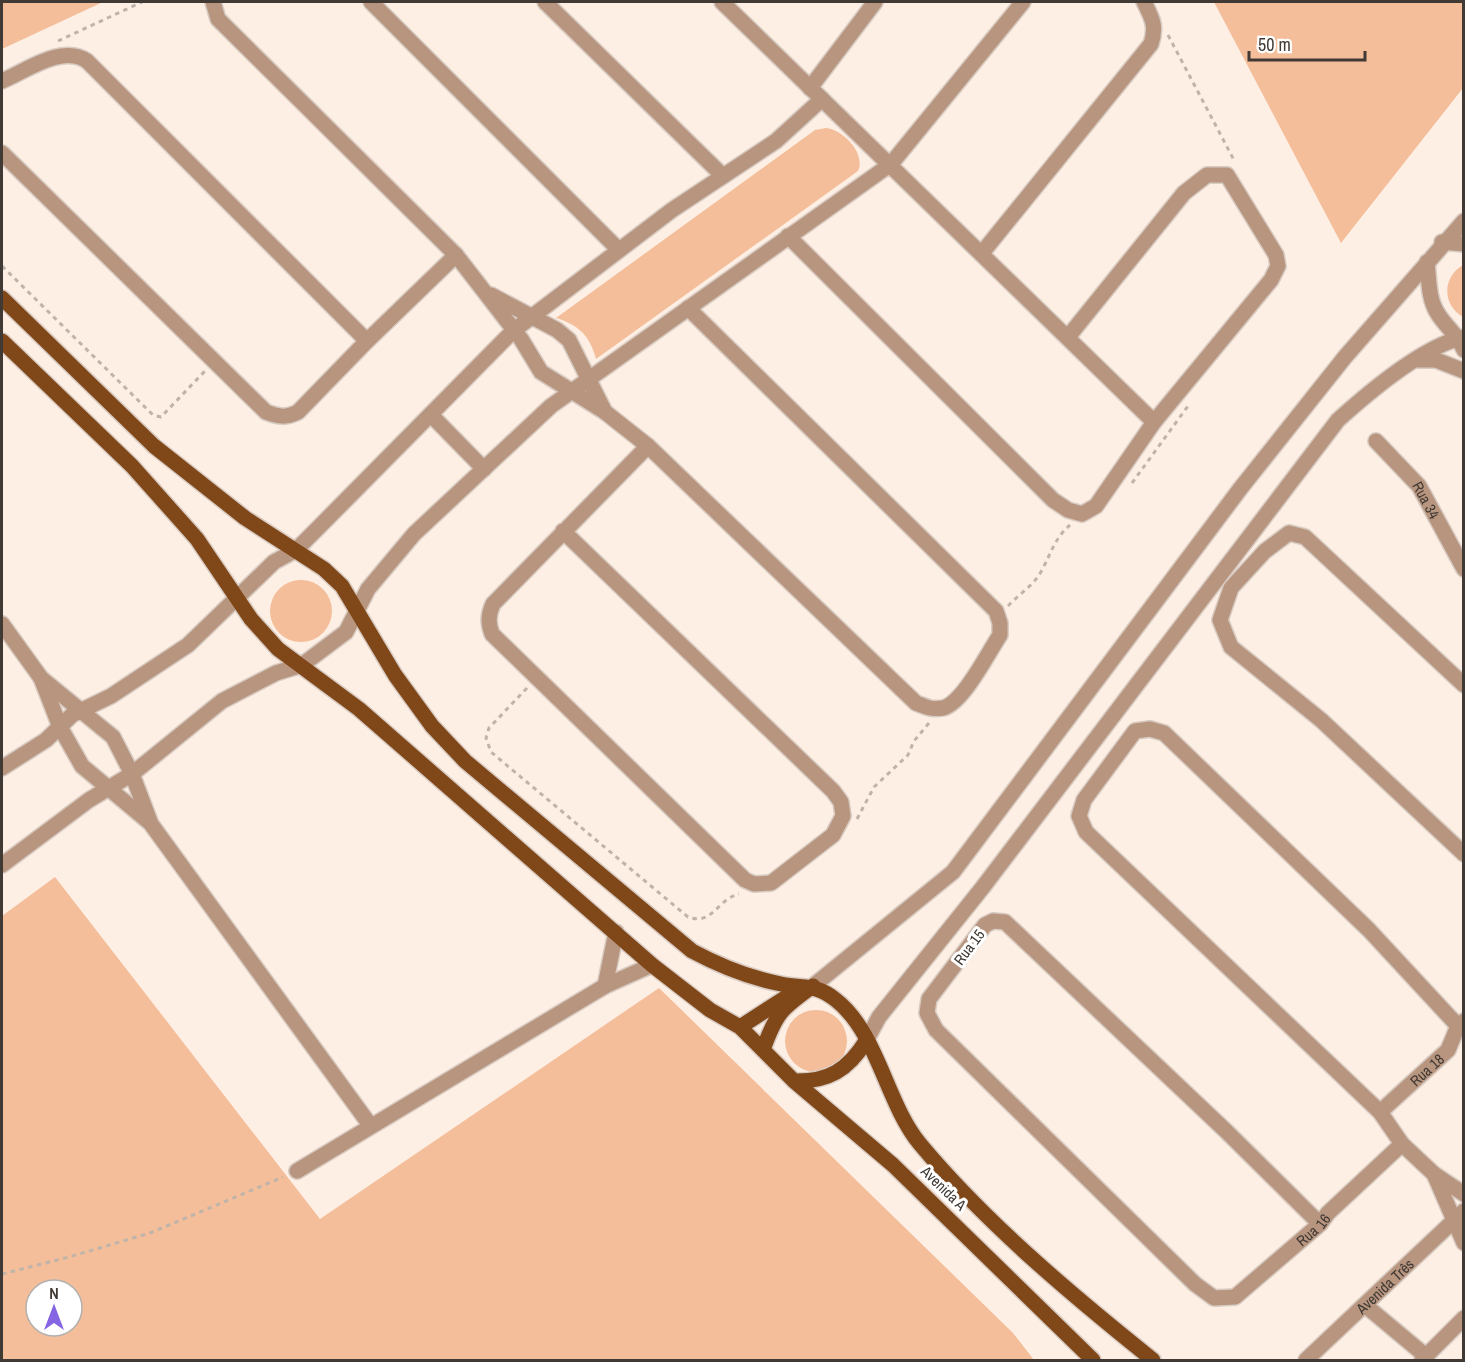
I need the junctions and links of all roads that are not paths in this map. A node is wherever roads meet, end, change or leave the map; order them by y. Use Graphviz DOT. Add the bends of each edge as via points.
graph roads {
  1 [pos="213,2"];
  2 [pos="371,2"];
  3 [pos="545,2"];
  4 [pos="722,2"];
  5 [pos="875,2"];
  6 [pos="1023,2"];
  7 [pos="1144,2"];
  8 [pos="2,81"];
  9 [pos="810,88"];
  10 [pos="822,99"];
  11 [pos="2,153"];
  12 [pos="891,164"];
  13 [pos="723,176"];
  14 [pos="1464,221"];
  15 [pos="788,236"];
  16 [pos="1442,242"];
  17 [pos="1464,244"];
  18 [pos="619,250"];
  19 [pos="982,253"];
  20 [pos="456,255"];
  21 [pos="1427,262"];
  22 [pos="486,292"];
  23 [pos="2,298"];
  24 [pos="688,308"];
  25 [pos="531,318"];
  26 [pos="513,331"];
  27 [pos="1068,337"];
  28 [pos="2,341"];
  29 [pos="367,341"];
  30 [pos="1462,342"];
  31 [pos="1415,360"];
  32 [pos="1464,371"];
  33 [pos="587,380"];
  34 [pos="570,392"];
  35 [pos="605,412"];
  36 [pos="432,416"];
  37 [pos="1154,422"];
  38 [pos="1376,441"];
  39 [pos="648,446"];
  40 [pos="484,469"];
  41 [pos="563,531"];
  42 [pos="296,550"];
  43 [pos="1464,569"];
  44 [pos="237,597"];
  45 [pos="357,612"];
  46 [pos="2,624"];
  47 [pos="302,665"];
  48 [pos="41,678"];
  49 [pos="1464,685"];
  50 [pos="83,710"];
  51 [pos="60,727"];
  52 [pos="2,768"];
  53 [pos="132,774"];
  54 [pos="108,790"];
  55 [pos="152,824"];
  56 [pos="1464,854"];
  57 [pos="2,865"];
  58 [pos="616,932"];
  59 [pos="652,965"];
  60 [pos="605,986"];
  61 [pos="813,986"];
  62 [pos="1461,1024"];
  63 [pos="740,1027"];
  64 [pos="866,1041"];
  65 [pos="763,1050"];
  66 [pos="794,1081"];
  67 [pos="1380,1112"];
  68 [pos="370,1125"];
  69 [pos="1402,1144"];
  70 [pos="297,1171"];
  71 [pos="1434,1174"];
  72 [pos="1464,1194"];
  73 [pos="1458,1216"];
  74 [pos="1320,1224"];
  75 [pos="1464,1243"];
  76 [pos="1214,1298"];
  77 [pos="1366,1306"];
  78 [pos="1464,1318"];
  79 [pos="1425,1359"];
  80 [pos="1093,1360"];
  81 [pos="1153,1360"];
  82 [pos="1306,1360"];
  1 -- 20 [label="street" via="218,19"];
  2 -- 18 [label="street"];
  3 -- 13 [label="street"];
  4 -- 9 [label="street"];
  5 -- 9 [label="street"];
  6 -- 12 [label="street"];
  7 -- 19 [label="street" via="1154,21 1151,44"];
  8 -- 29 [label="street" via="66,54 87,61"];
  9 -- 10 [label="street"];
  10 -- 12 [label="street"];
  10 -- 13 [label="street" via="776,141"];
  11 -- 29 [label="street" via="266,412 288,417 298,412"];
  12 -- 15 [label="street"];
  12 -- 19 [label="street"];
  13 -- 18 [label="street"];
  14 -- 16 [label="street"];
  15 -- 24 [label="street"];
  15 -- 37 [label="street" via="1053,500 1068,510 1082,514 1096,506"];
  16 -- 17 [label="street"];
  16 -- 21 [label="street"];
  18 -- 25 [label="street"];
  19 -- 27 [label="street"];
  20 -- 22 [label="street"];
  20 -- 29 [label="street"];
  21 -- 30 [label="street" via="1436,313"];
  21 -- 61 [label="street" via="1240,489 953,872"];
  22 -- 25 [label="street"];
  22 -- 26 [label="street"];
  23 -- 42 [label="main road" via="154,446 245,518"];
  24 -- 33 [label="street"];
  24 -- 39 [label="street" via="996,611 1000,635 958,699 945,707 929,709 916,703"];
  25 -- 26 [label="street"];
  25 -- 33 [label="street" via="569,340"];
  26 -- 34 [label="street" via="541,372"];
  26 -- 36 [label="street"];
  27 -- 37 [label="street"];
  27 -- 37 [label="street" via="1184,194 1208,176 1227,175 1276,255 1278,266 1271,280"];
  28 -- 44 [label="main road" via="132,466 197,539"];
  30 -- 31 [label="street"];
  31 -- 32 [label="street" via="1436,360"];
  31 -- 64 [label="street" via="1338,420 983,887 879,1017"];
  33 -- 34 [label="street"];
  33 -- 35 [label="street"];
  34 -- 35 [label="street"];
  34 -- 40 [label="street"];
  35 -- 39 [label="street"];
  36 -- 40 [label="street"];
  36 -- 42 [label="street"];
  38 -- 43 [label="street, Rua 34" via="1419,486"];
  39 -- 41 [label="street"];
  40 -- 45 [label="street" via="414,534 368,589"];
  41 -- 41 [label="street" via="493,604 489,614 492,634 745,880 771,883 833,835 840,827 842,802"];
  42 -- 44 [label="street" via="274,562"];
  42 -- 45 [label="main road" via="342,586"];
  44 -- 47 [label="main road" via="278,649"];
  44 -- 50 [label="street" via="188,645"];
  45 -- 47 [label="street" via="346,632"];
  45 -- 61 [label="main road" via="401,684 432,726 465,761 692,951 743,974 783,985"];
  46 -- 48 [label="street"];
  47 -- 53 [label="street" via="276,673 222,701"];
  47 -- 58 [label="main road, Avenida A" via="436,774"];
  48 -- 50 [label="street"];
  48 -- 51 [label="street"];
  49 -- 56 [label="street" via="1305,537 1289,533 1265,551 1232,588 1220,620 1232,647 1321,720"];
  50 -- 51 [label="street"];
  50 -- 53 [label="street" via="113,737"];
  51 -- 52 [label="street"];
  51 -- 54 [label="street" via="82,766"];
  53 -- 54 [label="street"];
  53 -- 55 [label="street"];
  54 -- 55 [label="street"];
  54 -- 57 [label="street"];
  55 -- 68 [label="street"];
  58 -- 59 [label="main road, Avenida A"];
  58 -- 60 [label="street"];
  59 -- 60 [label="street"];
  59 -- 63 [label="main road, Avenida A" via="710,1010"];
  60 -- 68 [label="street"];
  61 -- 63 [label="main road" via="782,999"];
  61 -- 64 [label="main road" via="850,1012"];
  61 -- 65 [label="main road" via="779,1012"];
  62 -- 67 [label="street, Rua 18" via="1449,1050"];
  62 -- 67 [label="street" via="1164,733 1136,731 1084,800 1079,816 1086,832"];
  63 -- 65 [label="main road, Avenida A"];
  64 -- 66 [label="main road" via="836,1075"];
  64 -- 81 [label="main road, Avenida A" via="918,1142 1049,1272"];
  65 -- 66 [label="main road, Avenida A"];
  66 -- 80 [label="main road, Avenida A" via="894,1165"];
  67 -- 69 [label="street"];
  68 -- 70 [label="street"];
  69 -- 71 [label="street"];
  69 -- 74 [label="street, Rua 16"];
  71 -- 72 [label="street"];
  71 -- 73 [label="street"];
  73 -- 75 [label="street"];
  73 -- 77 [label="street, Avenida Três"];
  74 -- 76 [label="street, Rua 16" via="1235,1297"];
  74 -- 76 [label="street, Rua 15" via="1005,922 985,925 929,999 927,1013 936,1030 1195,1284"];
  77 -- 79 [label="street"];
  77 -- 82 [label="street, Avenida Três"];
  78 -- 79 [label="street"];
}
